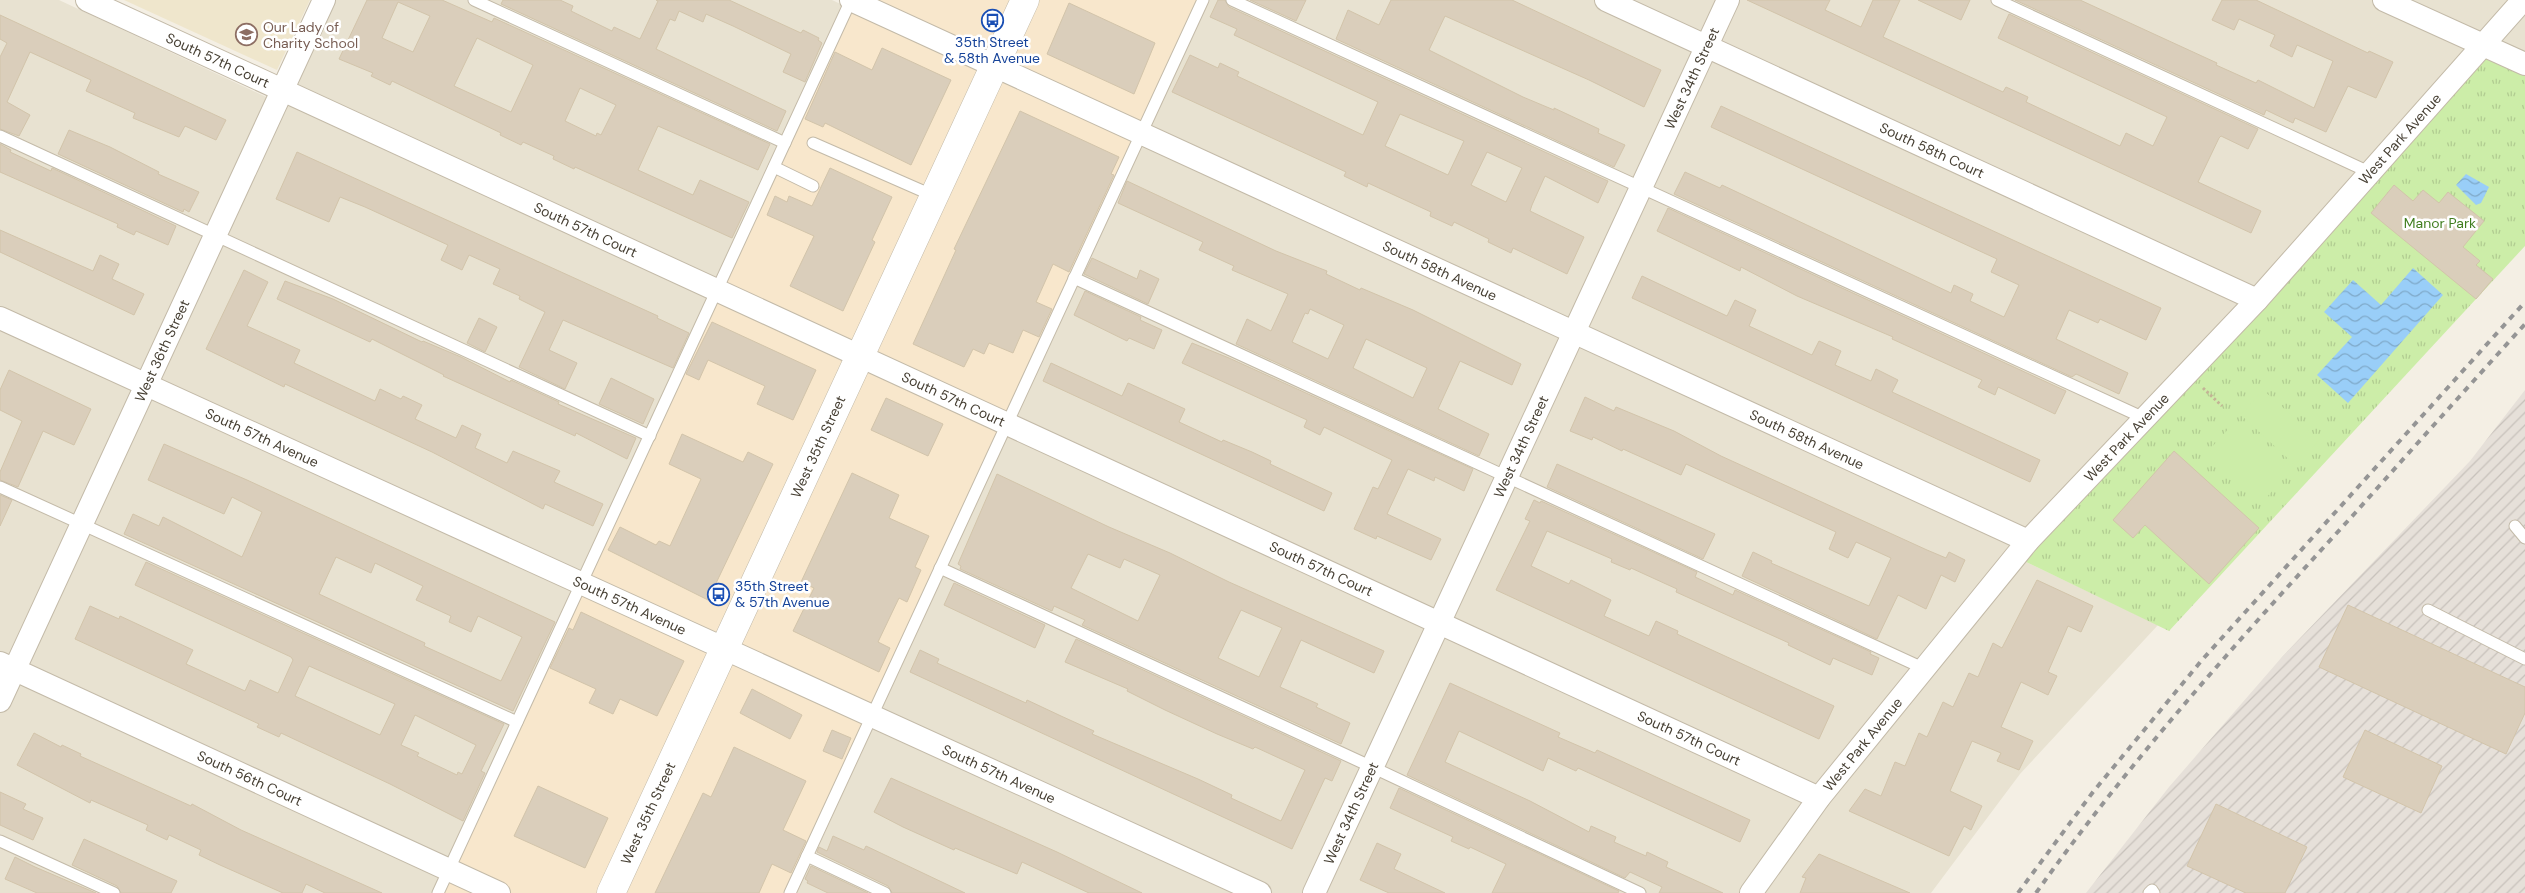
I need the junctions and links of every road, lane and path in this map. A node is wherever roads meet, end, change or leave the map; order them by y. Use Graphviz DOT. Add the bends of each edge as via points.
graph roads {
  1 [pos="88,0"];
  2 [pos="324,0"];
  3 [pos="474,0"];
  4 [pos="851,0"];
  5 [pos="1025,0"];
  6 [pos="1203,0"];
  7 [pos="1232,0"];
  8 [pos="1606,0"];
  9 [pos="1728,0"];
  10 [pos="1997,0"];
  11 [pos="2384,0"];
  12 [pos="2523,0"];
  13 [pos="2483,45"];
  14 [pos="1706,46"];
  15 [pos="2525,64"];
  16 [pos="994,66"];
  17 [pos="282,90"];
  18 [pos="1141,133"];
  19 [pos="0,136"];
  20 [pos="785,143"];
  21 [pos="813,143"];
  22 [pos="774,167"];
  23 [pos="2371,173"];
  24 [pos="813,186"];
  25 [pos="1640,187"];
  26 [pos="934,196"];
  27 [pos="215,235"];
  28 [pos="1074,278"];
  29 [pos="717,290"];
  30 [pos="2257,300"];
  31 [pos="0,318"];
  32 [pos="1574,332"];
  33 [pos="860,356"];
  34 [pos="145,386"];
  35 [pos="2203,388"];
  36 [pos="2222,406"];
  37 [pos="2144,418"];
  38 [pos="1007,424"];
  39 [pos="650,436"];
  40 [pos="1506,476"];
  41 [pos="0,487"];
  42 [pos="82,524"];
  43 [pos="2515,526"];
  44 [pos="2525,538"];
  45 [pos="2028,541"];
  46 [pos="940,568"];
  47 [pos="582,582"];
  48 [pos="2428,610"];
  49 [pos="1439,623"];
  50 [pos="725,647"];
  51 [pos="2525,659"];
  52 [pos="7,666"];
  53 [pos="1924,669"];
  54 [pos="0,700"];
  55 [pos="872,715"];
  56 [pos="517,722"];
  57 [pos="1372,767"];
  58 [pos="1819,798"];
  59 [pos="0,841"];
  60 [pos="807,856"];
  61 [pos="449,870"];
  62 [pos="114,893"];
  63 [pos="438,893"];
  64 [pos="499,893"];
  65 [pos="611,893"];
  66 [pos="790,893"];
  67 [pos="885,893"];
  68 [pos="1260,893"];
  69 [pos="1314,893"];
  70 [pos="1640,893"];
  71 [pos="1751,893"];
  72 [pos="2149,893"];
  73 [pos="2154,893"];
  1 -- 17 [label="street, South 57th Court"];
  2 -- 17 [label="street, West 36th Street"];
  3 -- 20 [label="lane"];
  4 -- 16 [label="street, South 58th Avenue"];
  4 -- 20 [label="lane"];
  5 -- 16 [label="street, West 35th Street"];
  6 -- 18 [label="lane"];
  7 -- 25 [label="lane"];
  8 -- 14 [label="street, South 58th Court"];
  9 -- 14 [label="street, West 34th Street"];
  10 -- 23 [label="lane"];
  11 -- 13 [label="street"];
  12 -- 13 [label="street, West Park Avenue"];
  13 -- 15 [label="street"];
  13 -- 23 [label="street, West Park Avenue"];
  14 -- 25 [label="street, West 34th Street"];
  14 -- 30 [label="street, South 58th Court"];
  16 -- 18 [label="street, South 58th Avenue"];
  16 -- 26 [label="street, West 35th Street"];
  17 -- 27 [label="street, West 36th Street"];
  17 -- 29 [label="street, South 57th Court"];
  18 -- 28 [label="lane"];
  18 -- 32 [label="street, South 58th Avenue"];
  19 -- 27 [label="lane"];
  20 -- 22 [label="lane"];
  21 -- 26 [label="lane"];
  22 -- 24 [label="lane"];
  22 -- 29 [label="lane"];
  23 -- 30 [label="street, West Park Avenue"];
  25 -- 32 [label="street, West 34th Street"];
  25 -- 37 [label="lane"];
  26 -- 33 [label="street, West 35th Street"];
  27 -- 34 [label="street, West 36th Street"];
  27 -- 39 [label="lane"];
  28 -- 38 [label="lane"];
  28 -- 40 [label="lane"];
  29 -- 33 [label="street, South 57th Court"];
  29 -- 39 [label="lane"];
  30 -- 37 [label="street, West Park Avenue"];
  31 -- 34 [label="street, South 57th Avenue"];
  32 -- 40 [label="street, West 34th Street"];
  32 -- 45 [label="street, South 58th Avenue"];
  33 -- 38 [label="street, South 57th Court"];
  33 -- 50 [label="street, West 35th Street"];
  34 -- 42 [label="street, West 36th Street"];
  34 -- 47 [label="street, South 57th Avenue"];
  35 -- 36 [label="path"];
  37 -- 45 [label="street, West Park Avenue"];
  38 -- 46 [label="lane"];
  38 -- 49 [label="street, South 57th Court"];
  39 -- 47 [label="lane"];
  40 -- 49 [label="street, West 34th Street"];
  40 -- 53 [label="lane"];
  41 -- 42 [label="lane"];
  42 -- 52 [label="street, West 36th Street"];
  42 -- 56 [label="lane"];
  43 -- 44 [label="lane"];
  45 -- 53 [label="street, West Park Avenue"];
  46 -- 55 [label="lane"];
  46 -- 57 [label="lane"];
  47 -- 50 [label="street, South 57th Avenue"];
  47 -- 56 [label="lane"];
  48 -- 51 [label="lane"];
  49 -- 57 [label="street, West 34th Street"];
  49 -- 58 [label="street, South 57th Court"];
  50 -- 55 [label="street, South 57th Avenue"];
  50 -- 65 [label="street, West 35th Street"];
  52 -- 54 [label="street, West 36th Street"];
  52 -- 61 [label="street, South 56th Court"];
  53 -- 58 [label="street, West Park Avenue"];
  55 -- 60 [label="lane"];
  55 -- 68 [label="street, South 57th Avenue"];
  56 -- 61 [label="lane"];
  57 -- 69 [label="street, West 34th Street"];
  57 -- 70 [label="lane"];
  58 -- 71 [label="street, West Park Avenue"];
  59 -- 62 [label="lane"];
  60 -- 66 [label="lane"];
  60 -- 67 [label="lane"];
  61 -- 63 [label="lane"];
  61 -- 64 [label="street, South 56th Court"];
  72 -- 73 [label="lane" via="2152,890"];
}
